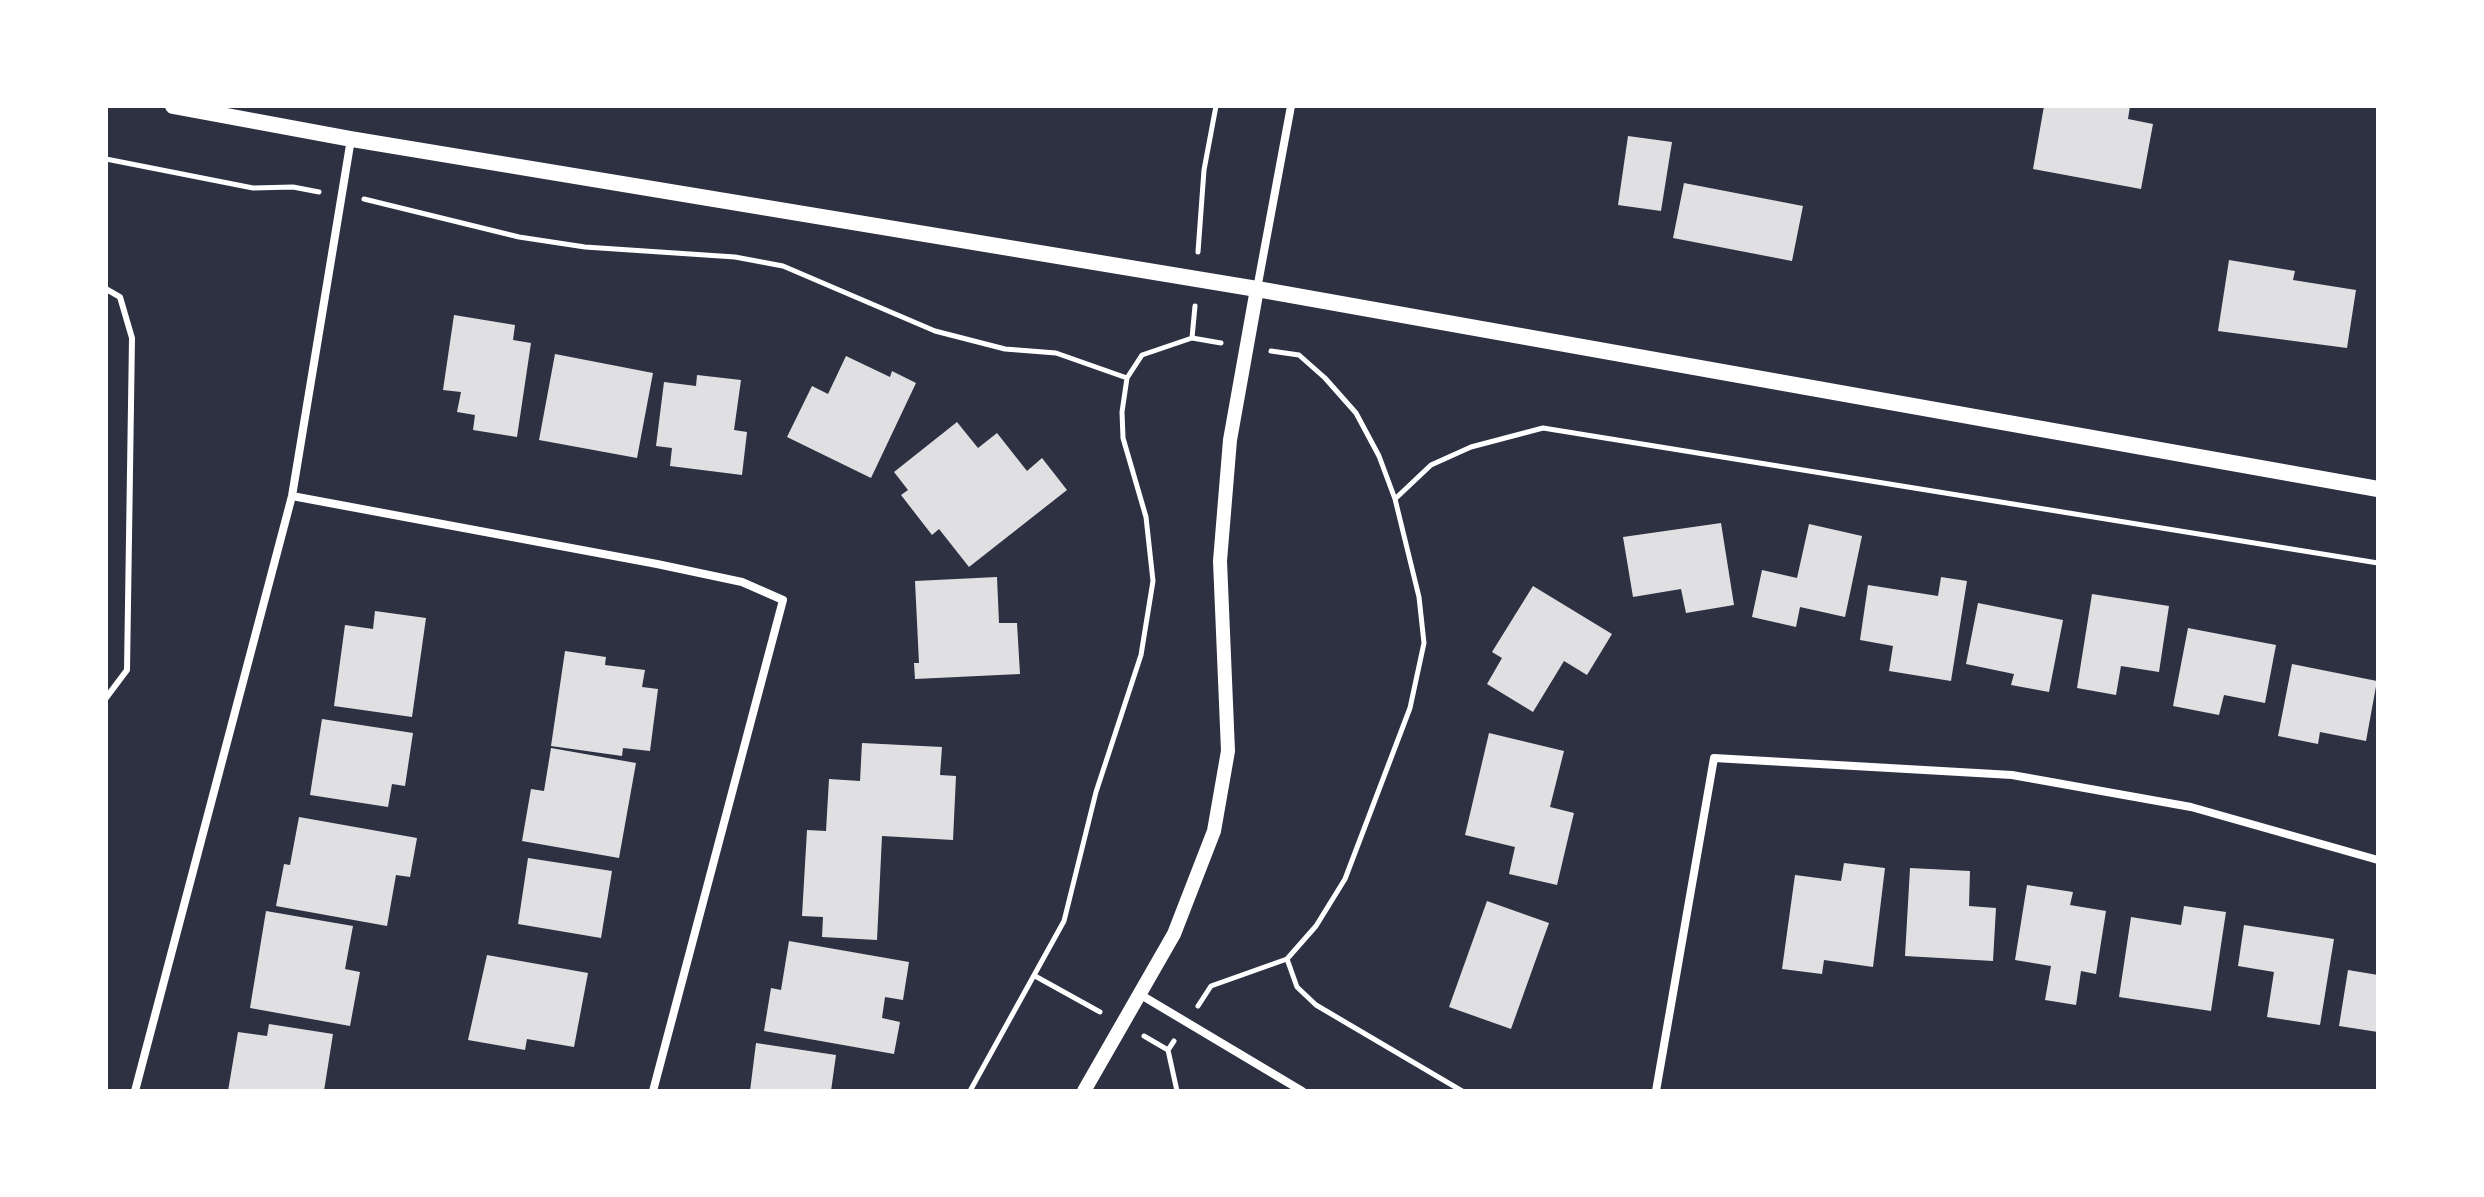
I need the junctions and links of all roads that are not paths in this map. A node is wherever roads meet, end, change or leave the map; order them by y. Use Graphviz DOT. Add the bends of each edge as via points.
graph roads {
  1 [pos="173,106"];
  2 [pos="1291,106"];
  3 [pos="351,139"];
  4 [pos="106,289"];
  5 [pos="1257,289"];
  6 [pos="2378,489"];
  7 [pos="292,496"];
  8 [pos="106,698"];
  9 [pos="2378,860"];
  10 [pos="1141,995"];
  11 [pos="135,1091"];
  12 [pos="653,1091"];
  13 [pos="1084,1091"];
  14 [pos="1302,1091"];
  15 [pos="1656,1091"];
  1 -- 3 [label="main road"];
  2 -- 5 [label="street"];
  3 -- 5 [label="main road"];
  3 -- 7 [label="street"];
  4 -- 8 [label="lane" via="120,297 132,338 127,670"];
  5 -- 6 [label="main road"];
  5 -- 10 [label="street" via="1230,440 1220,561 1228,751 1214,831 1174,934"];
  7 -- 11 [label="street"];
  7 -- 12 [label="street" via="742,582 783,600"];
  9 -- 15 [label="street" via="2191,807 2012,775 1714,758"];
  10 -- 13 [label="street"];
  10 -- 14 [label="street"];
}
